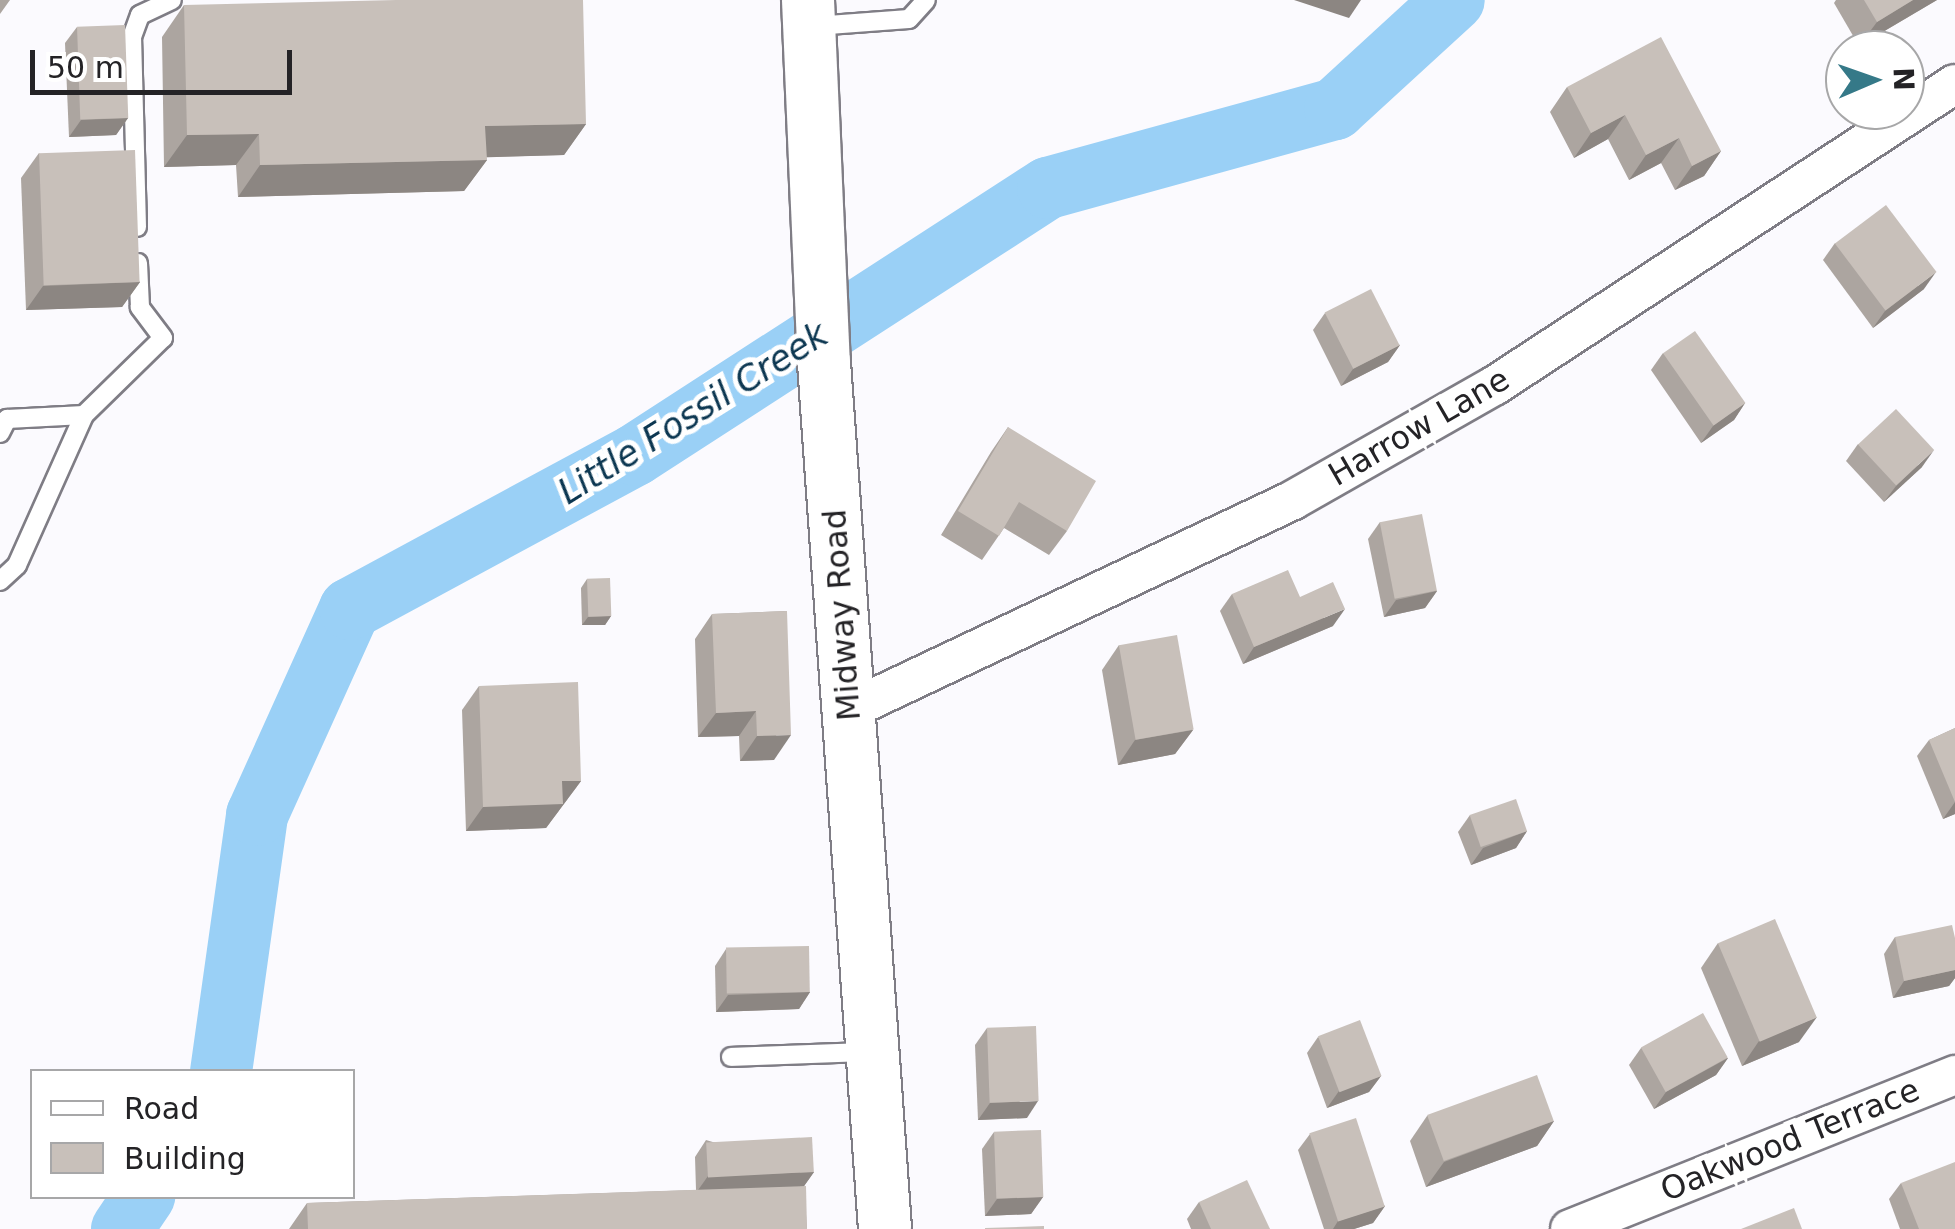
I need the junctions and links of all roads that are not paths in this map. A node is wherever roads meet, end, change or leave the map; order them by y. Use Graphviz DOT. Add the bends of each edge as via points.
graph roads {
  1 [pos="172,0"];
  2 [pos="926,0"];
  3 [pos="809,13"];
  4 [pos="1955,84"];
  5 [pos="84,415"];
  6 [pos="0,433"];
  7 [pos="0,581"];
  8 [pos="848,710"];
  9 [pos="875,1052"];
  10 [pos="730,1057"];
  11 [pos="1955,1075"];
  12 [pos="885,1229"];
  13 [pos="1570,1229"];
  1 -- 5 [label="lane" via="140,15 132,37 140,307 164,338"];
  2 -- 3 [label="lane" via="909,19"];
  3 -- 8 [label="main road, Midway Road"];
  4 -- 8 [label="street, Harrow Lane" via="1494,386 1292,500"];
  5 -- 6 [label="lane" via="7,419"];
  5 -- 7 [label="lane" via="17,565"];
  8 -- 9 [label="main road, Midway Road"];
  9 -- 10 [label="lane"];
  9 -- 12 [label="main road, Midway Road"];
  11 -- 13 [label="street, Oakwood Terrace"];
}
